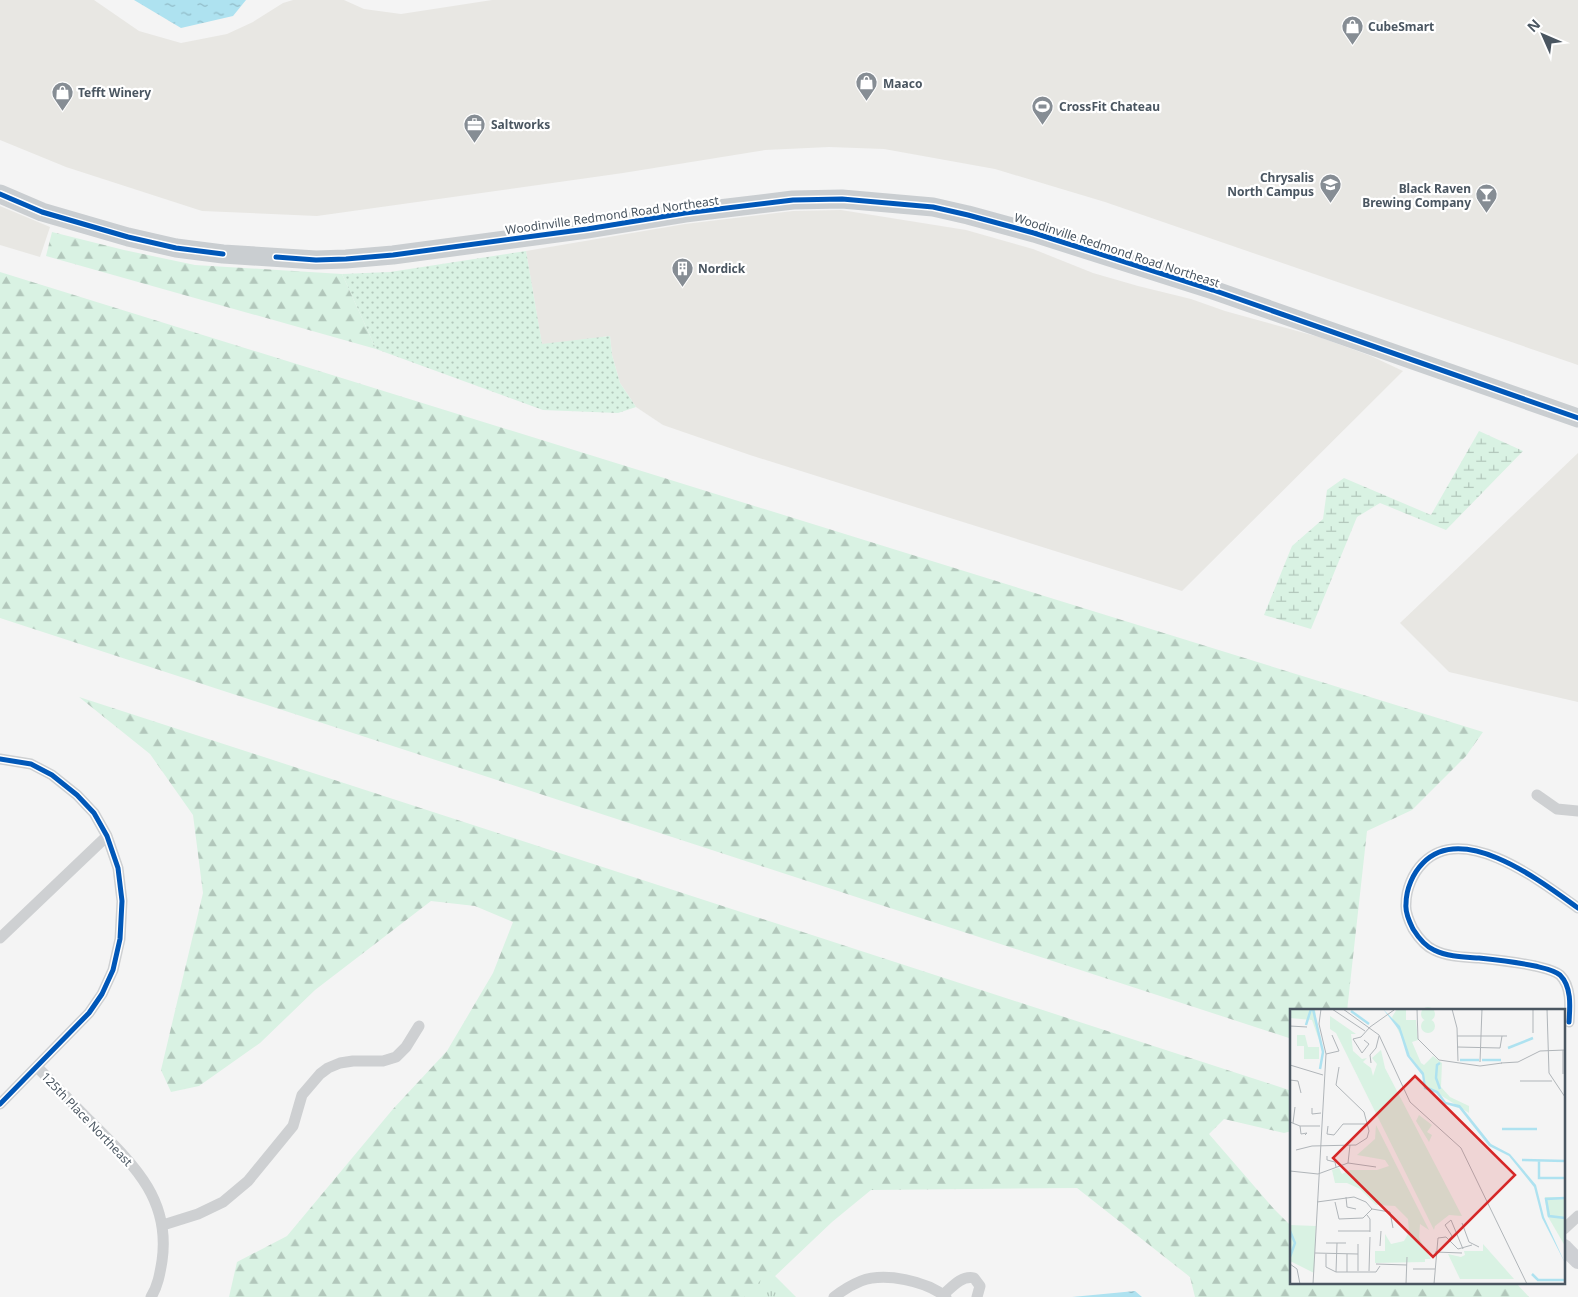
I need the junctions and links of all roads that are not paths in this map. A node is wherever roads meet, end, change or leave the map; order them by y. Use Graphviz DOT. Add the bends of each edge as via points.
graph roads {
  1 [pos="0,194"];
  2 [pos="1578,418"];
  3 [pos="1,761"];
  4 [pos="1537,795"];
  5 [pos="1578,811"];
  6 [pos="107,836"];
  7 [pos="1578,908"];
  8 [pos="0,938"];
  9 [pos="1570,1023"];
  10 [pos="419,1026"];
  11 [pos="37,1067"];
  12 [pos="0,1104"];
  13 [pos="1578,1216"];
  14 [pos="163,1225"];
  15 [pos="1566,1227"];
  16 [pos="1566,1249"];
  17 [pos="1578,1261"];
  18 [pos="944,1296"];
  19 [pos="151,1297"];
  20 [pos="834,1297"];
  21 [pos="976,1297"];
  1 -- 2 [label="main road, Woodinville Redmond Road Northeast" via="42,212 176,248 316,260 420,252 794,200 845,200 933,207 1034,233 1213,290"];
  3 -- 6 [label="street" via="31,764 52,775 88,807"];
  4 -- 5 [label="street" via="1557,808"];
  6 -- 8 [label="street"];
  6 -- 11 [label="street" via="118,868 122,901 120,939 113,970 89,1013"];
  7 -- 9 [label="street" via="1508,862 1485,853 1458,849 1428,858 1416,870 1408,887 1406,904 1416,933 1434,950 1453,956 1516,962 1560,975 1570,998"];
  10 -- 14 [label="street" via="406,1048 396,1057 383,1061 340,1063 320,1074 302,1095 293,1126 248,1181 223,1202"];
  11 -- 12 [label="street"];
  11 -- 14 [label="street, 125th Place Northeast" via="143,1179 155,1200"];
  13 -- 15 [label="street"];
  14 -- 19 [label="street, 125th Place Northeast" via="161,1272"];
  16 -- 17 [label="street"];
  18 -- 20 [label="street" via="921,1283 884,1278 863,1280"];
  18 -- 21 [label="street" via="968,1276 980,1286"];
}
